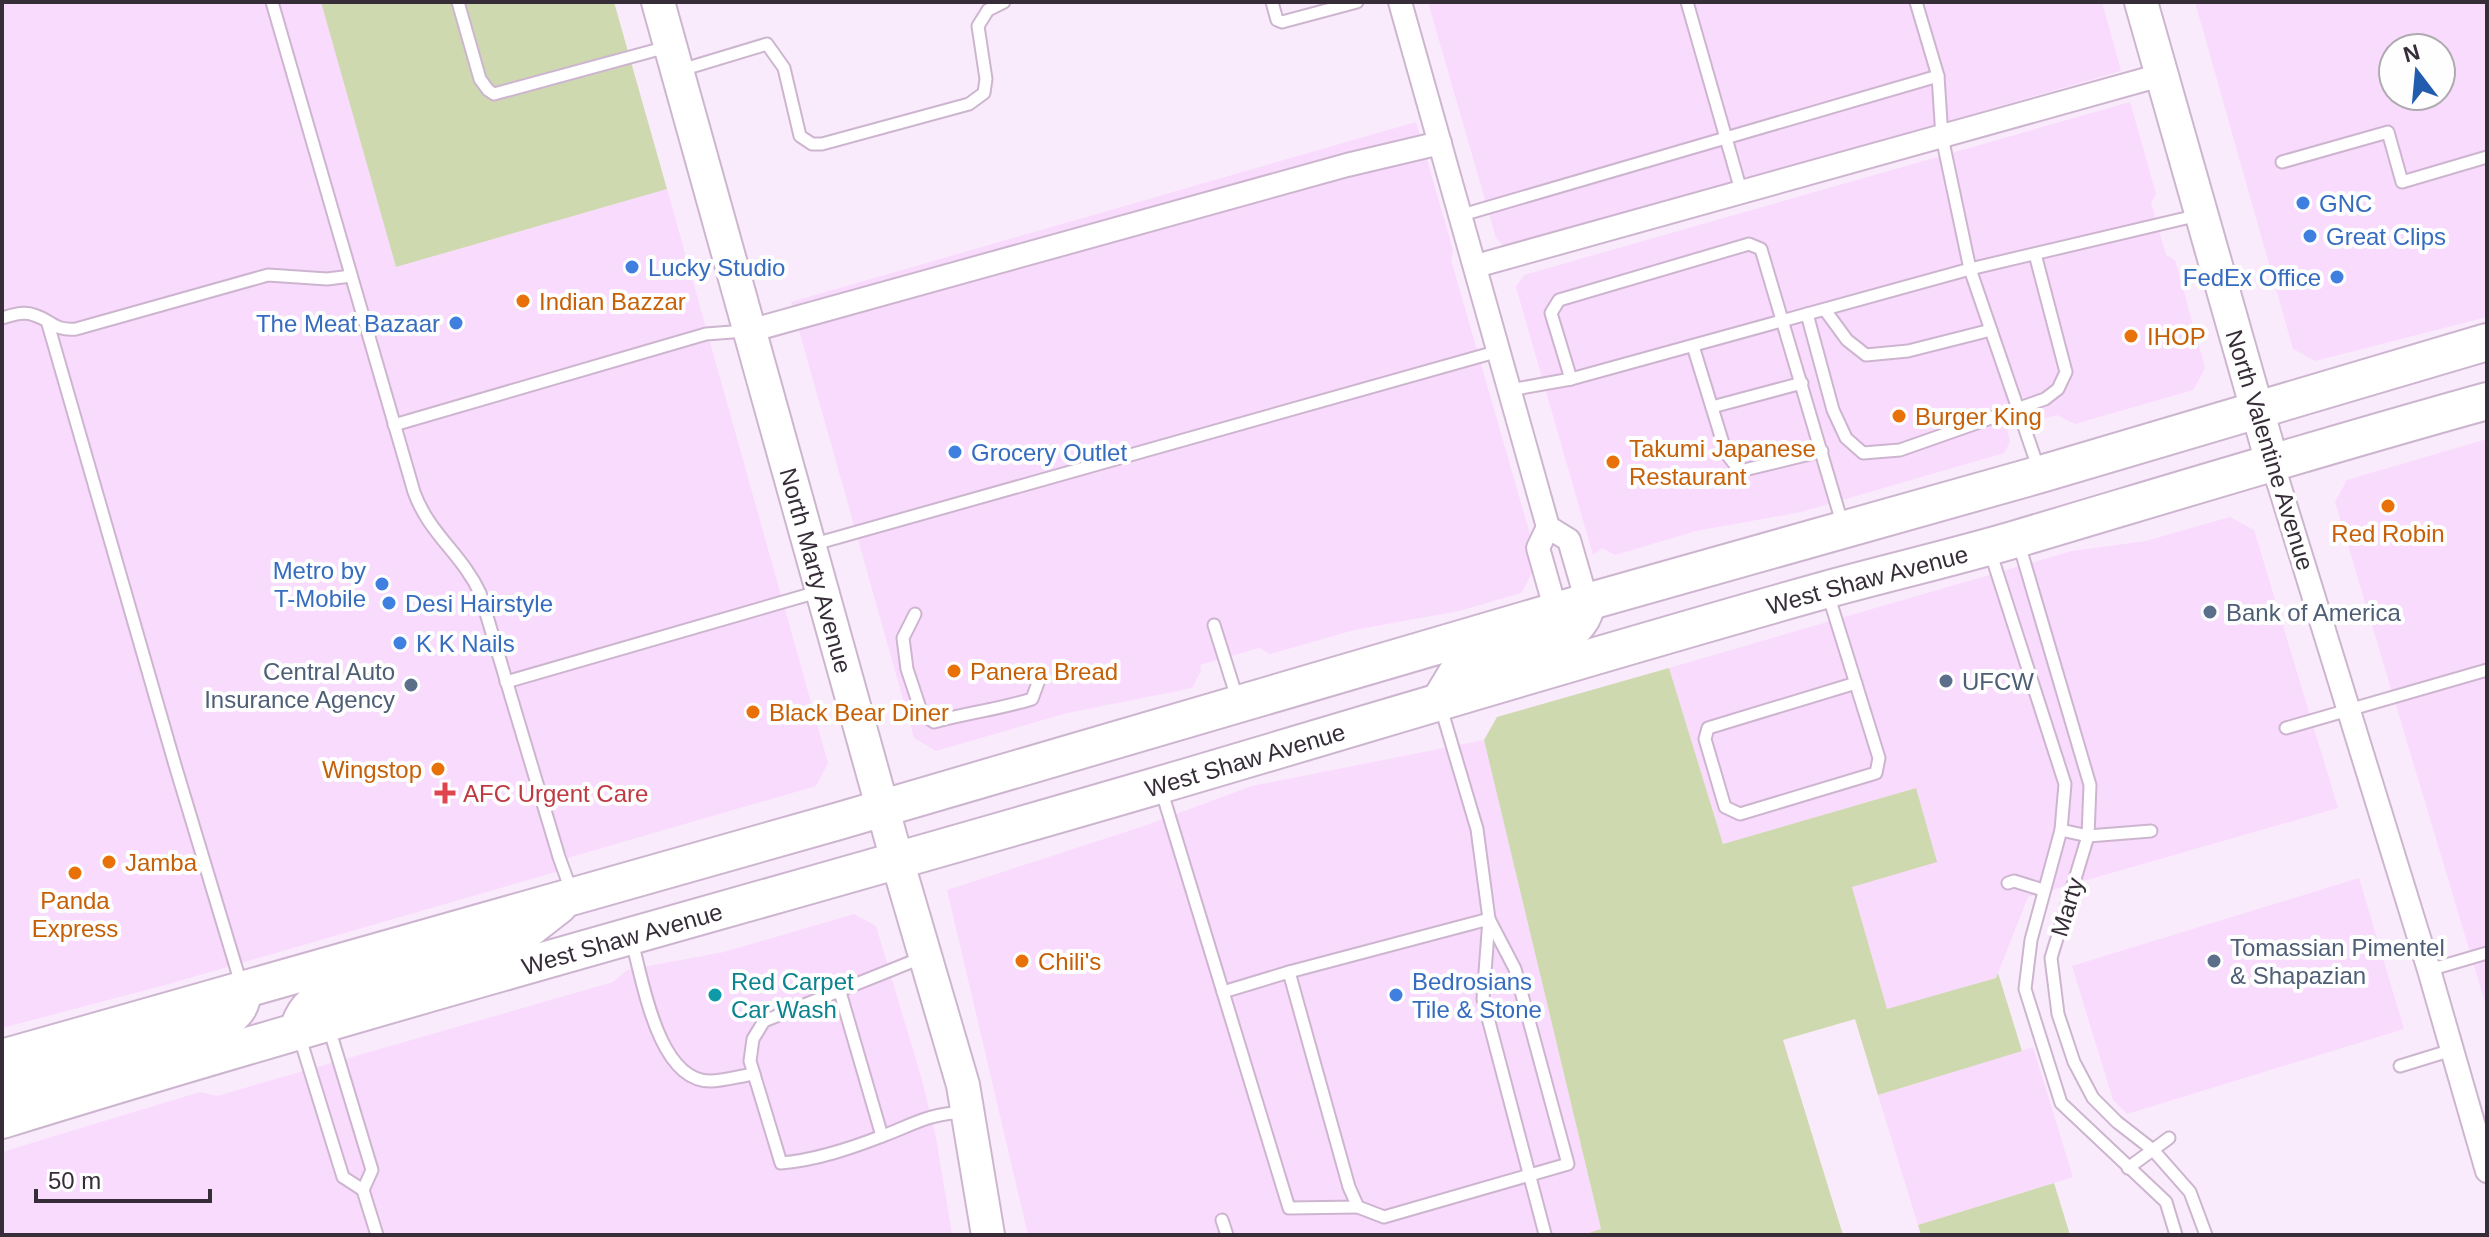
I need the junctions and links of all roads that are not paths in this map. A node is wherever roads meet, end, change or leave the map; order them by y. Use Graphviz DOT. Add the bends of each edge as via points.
graph roads {
  1 [pos="272,2"];
  2 [pos="458,2"];
  3 [pos="658,2"];
  4 [pos="1004,2"];
  5 [pos="1272,2"];
  6 [pos="1357,2"];
  7 [pos="1400,2"];
  8 [pos="1687,2"];
  9 [pos="1916,2"];
  10 [pos="2141,2"];
  11 [pos="674,59"];
  12 [pos="2161,75"];
  13 [pos="1938,76"];
  14 [pos="1727,137"];
  15 [pos="1942,137"];
  16 [pos="1440,143"];
  17 [pos="2487,157"];
  18 [pos="2282,162"];
  19 [pos="1742,194"];
  20 [pos="1462,215"];
  21 [pos="2201,215"];
  22 [pos="2035,254"];
  23 [pos="1476,266"];
  24 [pos="1970,269"];
  25 [pos="351,276"];
  26 [pos="1825,310"];
  27 [pos="1807,314"];
  28 [pos="2,318"];
  29 [pos="1784,321"];
  30 [pos="48,324"];
  31 [pos="1991,330"];
  32 [pos="749,331"];
  33 [pos="2487,342"];
  34 [pos="1693,346"];
  35 [pos="1499,351"];
  36 [pos="1571,379"];
  37 [pos="1802,383"];
  38 [pos="1510,390"];
  39 [pos="2487,401"];
  40 [pos="1712,407"];
  41 [pos="2018,409"];
  42 [pos="2257,409"];
  43 [pos="394,425"];
  44 [pos="1822,451"];
  45 [pos="2272,462"];
  46 [pos="2041,474"];
  47 [pos="1548,527"];
  48 [pos="1845,530"];
  49 [pos="2003,542"];
  50 [pos="810,546"];
  51 [pos="822,590"];
  52 [pos="1827,590"];
  53 [pos="1572,607"];
  54 [pos="915,614"];
  55 [pos="1214,625"];
  56 [pos="2487,670"];
  57 [pos="1042,672"];
  58 [pos="506,682"];
  59 [pos="1856,683"];
  60 [pos="1440,701"];
  61 [pos="1239,705"];
  62 [pos="2349,711"];
  63 [pos="2286,728"];
  64 [pos="1160,785"];
  65 [pos="884,808"];
  66 [pos="2061,830"];
  67 [pos="2151,831"];
  68 [pos="2088,836"];
  69 [pos="897,860"];
  70 [pos="2008,883"];
  71 [pos="2043,890"];
  72 [pos="573,894"];
  73 [pos="1489,919"];
  74 [pos="631,937"];
  75 [pos="2487,953"];
  76 [pos="925,956"];
  77 [pos="2429,970"];
  78 [pos="1289,972"];
  79 [pos="243,990"];
  80 [pos="840,992"];
  81 [pos="1223,992"];
  82 [pos="313,1026"];
  83 [pos="2452,1050"];
  84 [pos="2,1058"];
  85 [pos="2400,1066"];
  86 [pos="754,1074"];
  87 [pos="2,1089"];
  88 [pos="969,1112"];
  89 [pos="2,1120"];
  90 [pos="882,1136"];
  91 [pos="2169,1138"];
  92 [pos="2153,1150"];
  93 [pos="2128,1168"];
  94 [pos="2487,1171"];
  95 [pos="1530,1176"];
  96 [pos="363,1190"];
  97 [pos="1358,1207"];
  98 [pos="1222,1220"];
  99 [pos="1545,1234"];
  100 [pos="377,1235"];
  101 [pos="988,1235"];
  102 [pos="1227,1235"];
  103 [pos="2176,1235"];
  104 [pos="2206,1235"];
  1 -- 25 [label="lane"];
  2 -- 11 [label="lane" via="480,79 494,94"];
  3 -- 11 [label="street, North Marty Avenue"];
  4 -- 11 [label="lane" via="988,10 978,26 984,93 969,104 822,144 800,136 784,68 767,44"];
  5 -- 6 [label="lane" via="1282,22"];
  7 -- 16 [label="street"];
  8 -- 14 [label="lane"];
  9 -- 13 [label="lane"];
  10 -- 12 [label="street, North Valentine Avenue"];
  11 -- 32 [label="street, North Marty Avenue"];
  12 -- 15 [label="street"];
  12 -- 21 [label="street, North Valentine Avenue"];
  13 -- 14 [label="lane"];
  13 -- 15 [label="lane"];
  14 -- 19 [label="lane"];
  14 -- 20 [label="lane"];
  15 -- 19 [label="street"];
  15 -- 24 [label="lane"];
  16 -- 20 [label="street"];
  16 -- 32 [label="street"];
  17 -- 18 [label="lane" via="2402,182 2388,132"];
  19 -- 23 [label="street"];
  20 -- 23 [label="street"];
  21 -- 22 [label="lane"];
  21 -- 42 [label="street, North Valentine Avenue"];
  22 -- 24 [label="lane"];
  22 -- 41 [label="lane" via="2066,372 2058,389"];
  23 -- 35 [label="street"];
  24 -- 26 [label="lane"];
  24 -- 31 [label="lane"];
  25 -- 30 [label="lane" via="268,275 76,329"];
  25 -- 43 [label="lane"];
  26 -- 27 [label="lane"];
  26 -- 31 [label="lane" via="1866,355 1908,351"];
  27 -- 29 [label="lane"];
  27 -- 41 [label="lane" via="1833,410 1846,438 1863,453 1900,450"];
  28 -- 30 [label="lane" via="36,315"];
  29 -- 34 [label="lane"];
  29 -- 36 [label="lane" via="1761,249 1749,244 1559,300 1551,313"];
  29 -- 37 [label="lane"];
  30 -- 79 [label="lane"];
  31 -- 41 [label="lane"];
  32 -- 43 [label="lane" via="706,334"];
  32 -- 50 [label="street, North Marty Avenue"];
  33 -- 42 [label="main road"];
  34 -- 36 [label="lane"];
  34 -- 40 [label="lane"];
  35 -- 38 [label="street"];
  35 -- 50 [label="lane"];
  36 -- 38 [label="lane"];
  37 -- 40 [label="lane"];
  37 -- 44 [label="lane"];
  38 -- 47 [label="street"];
  39 -- 45 [label="main road, West Shaw Avenue"];
  40 -- 44 [label="lane" via="1726,453 1740,471"];
  41 -- 46 [label="lane"];
  42 -- 45 [label="street, North Valentine Avenue"];
  42 -- 46 [label="main road"];
  43 -- 58 [label="lane" via="422,514 470,572 480,593"];
  44 -- 48 [label="lane"];
  45 -- 49 [label="main road, West Shaw Avenue"];
  45 -- 62 [label="street, North Valentine Avenue"];
  46 -- 48 [label="main road"];
  47 -- 53 [label="street" via="1538,548"];
  47 -- 53 [label="street" via="1569,540"];
  48 -- 53 [label="main road"];
  49 -- 52 [label="main road, West Shaw Avenue"];
  49 -- 66 [label="lane, Marty" via="2065,784"];
  49 -- 68 [label="lane, Marty" via="2090,785"];
  50 -- 51 [label="street, North Marty Avenue"];
  51 -- 58 [label="lane"];
  51 -- 65 [label="street, North Marty Avenue"];
  52 -- 59 [label="lane"];
  52 -- 60 [label="main road, West Shaw Avenue"];
  53 -- 60 [label="main road" via="1582,618 1575,629 1460,668"];
  53 -- 61 [label="main road"];
  54 -- 57 [label="lane" via="903,638 907,669 922,714 934,722 1032,699"];
  55 -- 61 [label="lane"];
  56 -- 62 [label="lane"];
  58 -- 72 [label="lane"];
  59 -- 59 [label="lane" via="1879,758 1876,773 1740,814 1725,807 1705,739 1708,728"];
  60 -- 64 [label="main road, West Shaw Avenue"];
  60 -- 73 [label="lane" via="1477,829"];
  61 -- 65 [label="main road"];
  62 -- 63 [label="lane"];
  62 -- 77 [label="street, North Valentine Avenue"];
  64 -- 69 [label="main road, West Shaw Avenue"];
  64 -- 81 [label="lane"];
  65 -- 69 [label="street, North Marty Avenue"];
  65 -- 72 [label="main road"];
  66 -- 68 [label="lane"];
  66 -- 71 [label="lane, Marty"];
  67 -- 68 [label="lane"];
  68 -- 92 [label="lane, Marty" via="2051,958 2058,1014 2093,1098"];
  69 -- 74 [label="main road, West Shaw Avenue"];
  69 -- 76 [label="street, North Marty Avenue"];
  70 -- 71 [label="lane"];
  71 -- 93 [label="lane, Marty" via="2025,989 2061,1103"];
  72 -- 79 [label="main road"];
  72 -- 82 [label="main road" via="518,937 322,997 301,1017"];
  73 -- 78 [label="lane"];
  73 -- 95 [label="lane" via="1483,999"];
  73 -- 95 [label="lane" via="1515,969 1568,1164"];
  74 -- 82 [label="main road, West Shaw Avenue"];
  74 -- 86 [label="lane" via="659,1036 678,1070 707,1082"];
  75 -- 77 [label="lane"];
  76 -- 80 [label="lane"];
  76 -- 88 [label="street, North Marty Avenue"];
  77 -- 83 [label="street, North Valentine Avenue"];
  78 -- 81 [label="lane"];
  78 -- 97 [label="lane"];
  79 -- 84 [label="main road"];
  79 -- 87 [label="main road" via="237,1011 216,1025"];
  80 -- 86 [label="lane" via="764,1021 753,1039"];
  80 -- 90 [label="lane"];
  81 -- 97 [label="lane" via="1289,1208"];
  82 -- 89 [label="main road, West Shaw Avenue"];
  82 -- 96 [label="lane" via="372,1170"];
  82 -- 96 [label="lane" via="343,1177"];
  83 -- 85 [label="lane"];
  83 -- 94 [label="street, North Valentine Avenue"];
  86 -- 90 [label="lane" via="781,1163 810,1160"];
  88 -- 90 [label="lane" via="935,1114"];
  88 -- 101 [label="street, North Marty Avenue"];
  91 -- 92 [label="lane"];
  92 -- 93 [label="lane"];
  92 -- 104 [label="lane, Marty" via="2190,1192"];
  93 -- 103 [label="lane, Marty" via="2166,1202"];
  95 -- 97 [label="lane" via="1384,1217"];
  95 -- 99 [label="lane"];
  96 -- 100 [label="lane"];
  98 -- 102 [label="lane"];
}
